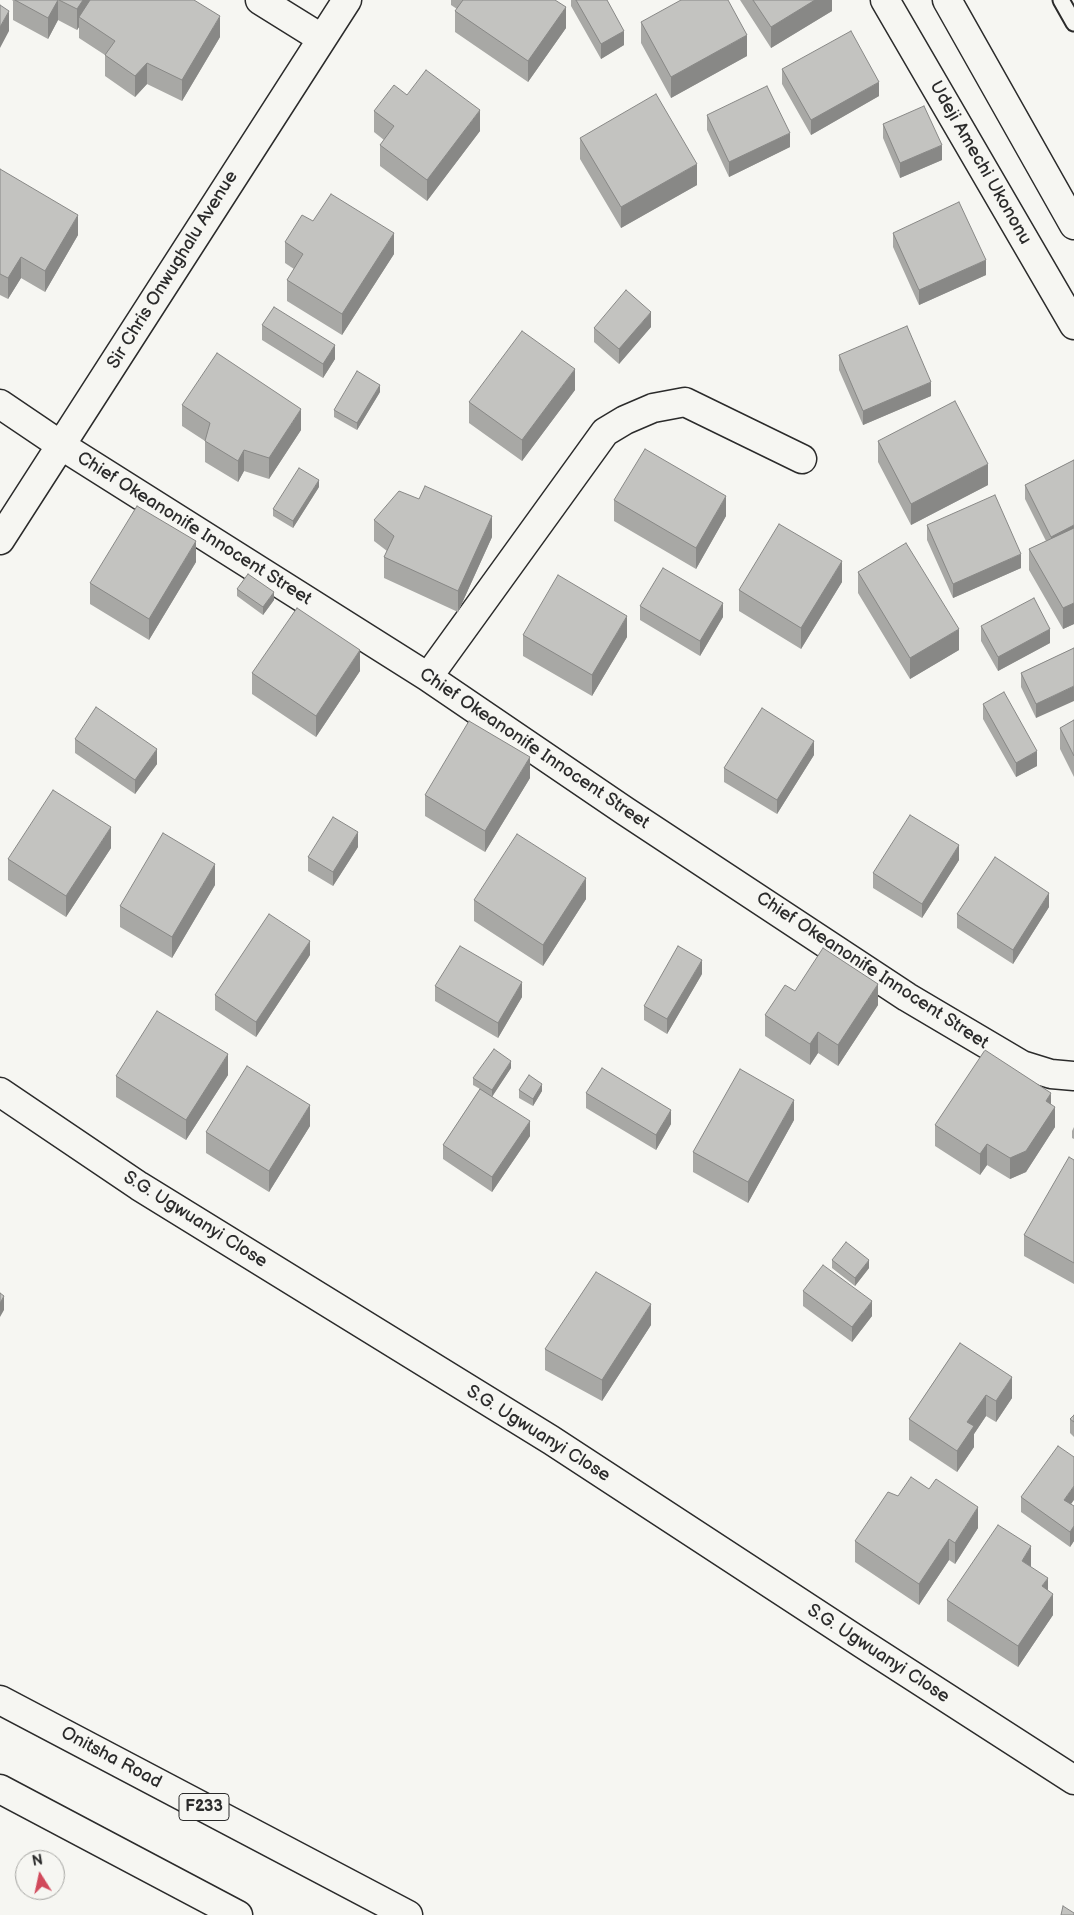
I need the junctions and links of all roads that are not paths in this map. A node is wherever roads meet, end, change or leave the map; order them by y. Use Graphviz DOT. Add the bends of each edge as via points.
graph roads {
  1 [pos="260,0"];
  2 [pos="347,0"];
  3 [pos="885,0"];
  4 [pos="947,0"];
  5 [pos="1061,0"];
  6 [pos="1074,23"];
  7 [pos="321,38"];
  8 [pos="1074,225"];
  9 [pos="1074,325"];
  10 [pos="0,404"];
  11 [pos="62,446"];
  12 [pos="802,459"];
  13 [pos="0,540"];
  14 [pos="428,677"];
  15 [pos="1074,1076"];
  16 [pos="0,1092"];
  17 [pos="0,1700"];
  18 [pos="1074,1780"];
  19 [pos="0,1789"];
  20 [pos="238,1915"];
  21 [pos="408,1915"];
  1 -- 7 [label="street"];
  2 -- 7 [label="street, Sir Chris Onwughalu Avenue"];
  3 -- 9 [label="street, Udeji Amechi Ukononu"];
  4 -- 8 [label="street"];
  5 -- 6 [label="lane"];
  7 -- 11 [label="street, Sir Chris Onwughalu Avenue"];
  10 -- 11 [label="street, Chief Okeanonife Innocent Street"];
  11 -- 13 [label="street, Sir Chris Onwughalu Avenue"];
  11 -- 14 [label="street, Chief Okeanonife Innocent Street"];
  12 -- 14 [label="street" via="685,402 653,408 625,420 605,432"];
  14 -- 15 [label="street, Chief Okeanonife Innocent Street" via="907,997 1022,1066"];
  16 -- 18 [label="street, S.G. Ugwuanyi Close" via="139,1186 551,1440"];
  17 -- 21 [label="street, Onitsha Road / F233"];
  19 -- 20 [label="street"];
}
